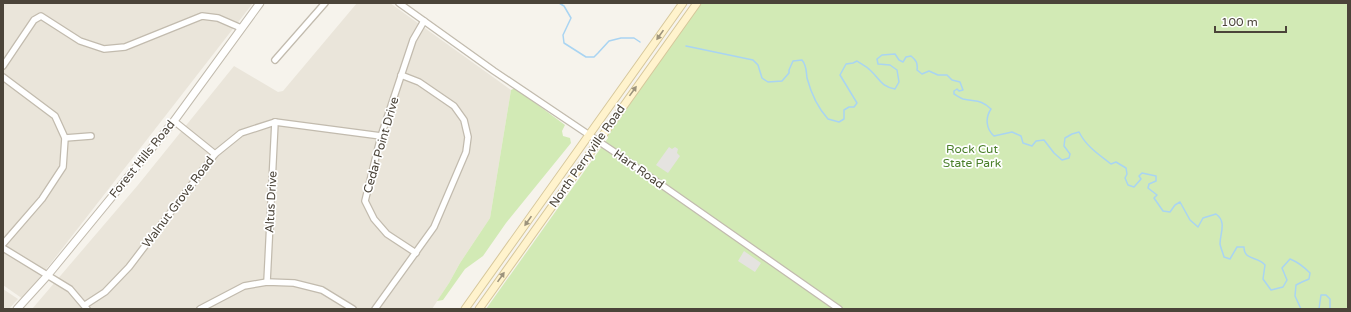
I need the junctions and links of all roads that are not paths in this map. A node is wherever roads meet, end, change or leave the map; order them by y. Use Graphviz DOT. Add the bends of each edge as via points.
graph roads {
  1 [pos="260,3"];
  2 [pos="325,3"];
  3 [pos="399,3"];
  4 [pos="683,3"];
  5 [pos="696,3"];
  6 [pos="424,21"];
  7 [pos="241,28"];
  8 [pos="275,60"];
  9 [pos="3,66"];
  10 [pos="401,75"];
  11 [pos="3,77"];
  12 [pos="174,121"];
  13 [pos="275,122"];
  14 [pos="589,135"];
  15 [pos="91,136"];
  16 [pos="381,136"];
  17 [pos="66,138"];
  18 [pos="598,141"];
  19 [pos="215,154"];
  20 [pos="3,244"];
  21 [pos="3,248"];
  22 [pos="416,253"];
  23 [pos="47,276"];
  24 [pos="267,282"];
  25 [pos="86,307"];
  26 [pos="17,309"];
  27 [pos="200,309"];
  28 [pos="353,309"];
  29 [pos="375,309"];
  30 [pos="465,309"];
  31 [pos="479,309"];
  32 [pos="839,309"];
  1 -- 7 [label="street, Forest Hills Road"];
  2 -- 8 [label="street"];
  3 -- 6 [label="street, Hart Road"];
  4 -- 14 [label="main road, North Perryville Road, one-way"];
  18 -- 5 [label="main road, North Perryville Road, one-way"];
  6 -- 10 [label="street, Cedar Point Drive" via="412,40"];
  6 -- 14 [label="street, Hart Road"];
  7 -- 9 [label="street" via="218,18 202,16 125,47 104,49 80,41 41,16 34,20"];
  7 -- 12 [label="street, Forest Hills Road"];
  10 -- 16 [label="street, Cedar Point Drive"];
  10 -- 22 [label="street" via="419,82 454,106 464,120 468,136 466,152 434,227"];
  11 -- 17 [label="street" via="55,116"];
  12 -- 19 [label="street"];
  12 -- 23 [label="street, Forest Hills Road"];
  13 -- 16 [label="street, Walnut Grove Road"];
  13 -- 19 [label="street, Walnut Grove Road" via="241,133"];
  13 -- 24 [label="street, Altus Drive"];
  14 -- 18 [label="street, Hart Road"];
  14 -- 30 [label="main road, North Perryville Road, one-way"];
  15 -- 17 [label="street"];
  16 -- 22 [label="street, Cedar Point Drive" via="365,201 374,219 387,234"];
  17 -- 20 [label="street" via="63,167 42,199"];
  31 -- 18 [label="main road, North Perryville Road, one-way"];
  18 -- 32 [label="street, Hart Road"];
  19 -- 25 [label="street, Walnut Grove Road" via="129,267"];
  21 -- 23 [label="street"];
  22 -- 29 [label="street"];
  23 -- 25 [label="street" via="70,289"];
  23 -- 26 [label="street, Forest Hills Road"];
  24 -- 27 [label="street" via="244,286"];
  24 -- 28 [label="street" via="294,282 322,290"];
}
